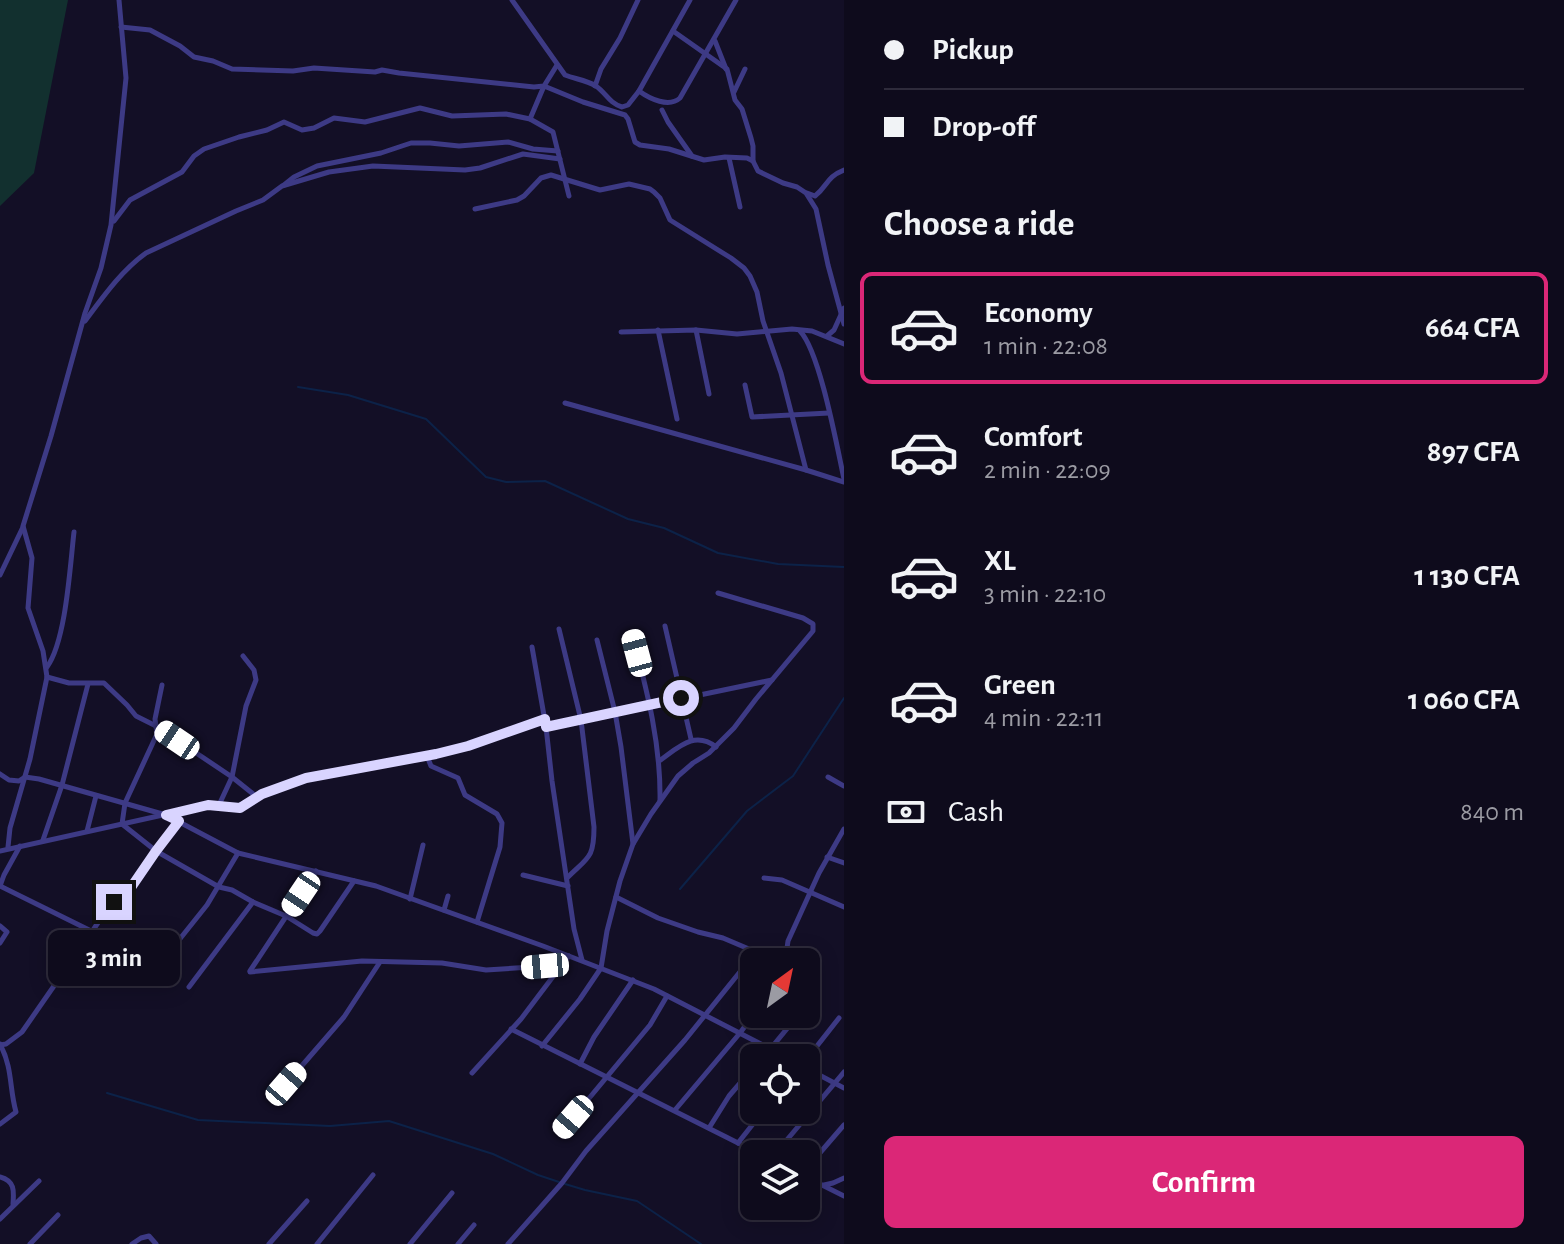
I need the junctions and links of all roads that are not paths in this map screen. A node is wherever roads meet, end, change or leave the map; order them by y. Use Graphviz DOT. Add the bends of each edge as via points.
graph roads {
  1 [pos="119,0"];
  2 [pos="512,0"];
  3 [pos="638,0"];
  4 [pos="690,0"];
  5 [pos="736,0"];
  6 [pos="121,27"];
  7 [pos="673,31"];
  8 [pos="715,40"];
  9 [pos="706,55"];
  10 [pos="557,65"];
  11 [pos="727,69"];
  12 [pos="745,69"];
  13 [pos="544,86"];
  14 [pos="595,86"];
  15 [pos="639,91"];
  16 [pos="734,93"];
  17 [pos="662,110"];
  18 [pos="530,119"];
  19 [pos="558,151"];
  20 [pos="692,156"];
  21 [pos="729,158"];
  22 [pos="560,159"];
  23 [pos="753,161"];
  24 [pos="844,170"];
  25 [pos="565,180"];
  26 [pos="283,186"];
  27 [pos="806,193"];
  28 [pos="569,196"];
  29 [pos="740,207"];
  30 [pos="475,209"];
  31 [pos="111,225"];
  32 [pos="843,311"];
  33 [pos="844,324"];
  34 [pos="81,325"];
  35 [pos="658,330"];
  36 [pos="696,330"];
  37 [pos="799,330"];
  38 [pos="767,331"];
  39 [pos="621,332"];
  40 [pos="826,336"];
  41 [pos="844,344"];
  42 [pos="745,385"];
  43 [pos="709,394"];
  44 [pos="565,403"];
  45 [pos="829,413"];
  46 [pos="793,414"];
  47 [pos="677,419"];
  48 [pos="806,470"];
  49 [pos="844,480"];
  50 [pos="23,526"];
  51 [pos="74,532"];
  52 [pos="0,575"];
  53 [pos="718,593"];
  54 [pos="665,626"];
  55 [pos="559,629"];
  56 [pos="633,637"];
  57 [pos="597,640"];
  58 [pos="532,647"];
  59 [pos="243,656"];
  60 [pos="46,668"];
  61 [pos="47,677"];
  62 [pos="772,680"];
  63 [pos="88,684"];
  64 [pos="162,685"];
  65 [pos="681,698"];
  66 [pos="649,704"];
  67 [pos="615,712"];
  68 [pos="545,719"];
  69 [pos="581,720"];
  70 [pos="156,726"];
  71 [pos="546,727"];
  72 [pos="691,739"];
  73 [pos="716,747"];
  74 [pos="427,756"];
  75 [pos="659,761"];
  76 [pos="0,774"];
  77 [pos="25,777"];
  78 [pos="232,777"];
  79 [pos="828,777"];
  80 [pos="62,785"];
  81 [pos="844,786"];
  82 [pos="96,796"];
  83 [pos="257,797"];
  84 [pos="660,801"];
  85 [pos="125,803"];
  86 [pos="219,806"];
  87 [pos="166,815"];
  88 [pos="179,821"];
  89 [pos="122,824"];
  90 [pos="844,829"];
  91 [pos="87,831"];
  92 [pos="43,840"];
  93 [pos="633,844"];
  94 [pos="20,845"];
  95 [pos="423,845"];
  96 [pos="8,847"];
  97 [pos="0,851"];
  98 [pos="156,851"];
  99 [pos="238,853"];
  100 [pos="827,857"];
  101 [pos="844,863"];
  102 [pos="316,871"];
  103 [pos="523,875"];
  104 [pos="567,878"];
  105 [pos="764,878"];
  106 [pos="354,881"];
  107 [pos="568,886"];
  108 [pos="219,887"];
  109 [pos="810,894"];
  110 [pos="448,896"];
  111 [pos="616,897"];
  112 [pos="410,899"];
  113 [pos="253,902"];
  114 [pos="844,907"];
  115 [pos="444,910"];
  116 [pos="286,916"];
  117 [pos="477,922"];
  118 [pos="0,926"];
  119 [pos="93,932"];
  120 [pos="0,943"];
  121 [pos="747,948"];
  122 [pos="787,948"];
  123 [pos="569,956"];
  124 [pos="583,961"];
  125 [pos="380,962"];
  126 [pos="561,965"];
  127 [pos="601,968"];
  128 [pos="740,971"];
  129 [pos="633,980"];
  130 [pos="189,987"];
  131 [pos="667,996"];
  132 [pos="705,1014"];
  133 [pos="839,1018"];
  134 [pos="744,1028"];
  135 [pos="788,1028"];
  136 [pos="511,1029"];
  137 [pos="740,1033"];
  138 [pos="761,1044"];
  139 [pos="775,1044"];
  140 [pos="819,1044"];
  141 [pos="0,1045"];
  142 [pos="542,1046"];
  143 [pos="580,1064"];
  144 [pos="844,1072"];
  145 [pos="472,1073"];
  146 [pos="820,1076"];
  147 [pos="607,1077"];
  148 [pos="740,1083"];
  149 [pos="834,1083"];
  150 [pos="286,1084"];
  151 [pos="844,1088"];
  152 [pos="638,1094"];
  153 [pos="675,1110"];
  154 [pos="0,1124"];
  155 [pos="753,1124"];
  156 [pos="844,1125"];
  157 [pos="709,1128"];
  158 [pos="561,1132"];
  159 [pos="787,1140"];
  160 [pos="738,1143"];
  161 [pos="820,1153"];
  162 [pos="373,1175"];
  163 [pos="0,1177"];
  164 [pos="844,1178"];
  165 [pos="39,1181"];
  166 [pos="820,1184"];
  167 [pos="823,1185"];
  168 [pos="452,1193"];
  169 [pos="844,1196"];
  170 [pos="307,1201"];
  171 [pos="13,1205"];
  172 [pos="58,1215"];
  173 [pos="0,1219"];
  174 [pos="474,1225"];
  175 [pos="31,1244"];
  176 [pos="132,1244"];
  177 [pos="156,1244"];
  178 [pos="269,1244"];
  179 [pos="317,1244"];
  180 [pos="410,1244"];
  181 [pos="458,1244"];
  182 [pos="508,1244"];
  1 -- 6 [label="street"];
  2 -- 10 [label="street"];
  3 -- 14 [label="street"];
  4 -- 7 [label="street"];
  5 -- 8 [label="street"];
  6 -- 13 [label="street" via="150,30 194,57 235,69 382,70"];
  6 -- 31 [label="street" via="126,78"];
  7 -- 9 [label="street"];
  7 -- 15 [label="street"];
  8 -- 9 [label="street"];
  8 -- 11 [label="street"];
  9 -- 11 [label="street"];
  9 -- 15 [label="street" via="676,102"];
  10 -- 13 [label="street"];
  10 -- 14 [label="street" via="565,75"];
  11 -- 16 [label="street"];
  12 -- 16 [label="street"];
  13 -- 18 [label="street"];
  13 -- 20 [label="street" via="625,115 640,145"];
  14 -- 15 [label="street" via="622,107"];
  16 -- 23 [label="street" via="751,138"];
  17 -- 20 [label="street"];
  18 -- 19 [label="street" via="553,132"];
  18 -- 31 [label="street" via="491,113 452,116 420,108 365,122 334,118 302,130 282,122 204,149 178,175 130,200"];
  19 -- 22 [label="street"];
  19 -- 26 [label="street" via="508,142 411,143 317,166"];
  20 -- 21 [label="street"];
  21 -- 23 [label="street"];
  21 -- 29 [label="street"];
  22 -- 25 [label="street"];
  22 -- 26 [label="street" via="523,154 455,170 359,167"];
  23 -- 27 [label="street" via="758,171"];
  24 -- 27 [label="street" via="815,196"];
  25 -- 28 [label="street"];
  25 -- 30 [label="street" via="544,176 517,200"];
  25 -- 38 [label="street" via="600,190 629,184 650,189 670,220 744,268"];
  26 -- 34 [label="street" via="146,253"];
  27 -- 32 [label="street" via="816,209"];
  31 -- 34 [label="street"];
  32 -- 33 [label="street"];
  32 -- 40 [label="street"];
  34 -- 50 [label="street"];
  35 -- 36 [label="street"];
  35 -- 39 [label="street"];
  35 -- 47 [label="street"];
  36 -- 38 [label="street"];
  36 -- 43 [label="street"];
  37 -- 38 [label="street"];
  37 -- 40 [label="street"];
  37 -- 45 [label="street" via="819,373"];
  38 -- 46 [label="street"];
  40 -- 41 [label="street"];
  42 -- 46 [label="street" via="752,417"];
  44 -- 48 [label="street"];
  45 -- 46 [label="street"];
  45 -- 49 [label="street"];
  46 -- 48 [label="street"];
  48 -- 49 [label="street"];
  50 -- 52 [label="street"];
  50 -- 60 [label="street" via="32,558 28,608"];
  51 -- 60 [label="street" via="62,626"];
  53 -- 62 [label="street" via="813,624 813,631"];
  54 -- 65 [label="street"];
  55 -- 69 [label="street"];
  56 -- 66 [label="street"];
  57 -- 67 [label="street"];
  58 -- 68 [label="street"];
  59 -- 78 [label="street" via="256,680"];
  60 -- 61 [label="street"];
  61 -- 63 [label="street"];
  61 -- 77 [label="street"];
  62 -- 65 [label="street"];
  62 -- 73 [label="street"];
  63 -- 70 [label="street" via="107,685 136,716"];
  63 -- 80 [label="street"];
  64 -- 70 [label="street"];
  65 -- 66 [label="street"];
  65 -- 72 [label="street"];
  66 -- 67 [label="street"];
  66 -- 75 [label="street"];
  67 -- 69 [label="street"];
  67 -- 93 [label="street"];
  68 -- 71 [label="street"];
  68 -- 74 [label="street"];
  69 -- 71 [label="street"];
  69 -- 104 [label="street" via="594,841 590,857"];
  70 -- 78 [label="street"];
  70 -- 85 [label="street" via="156,737"];
  71 -- 104 [label="street"];
  72 -- 73 [label="street"];
  72 -- 75 [label="street"];
  73 -- 84 [label="street" via="686,768"];
  74 -- 83 [label="street" via="314,776"];
  74 -- 117 [label="street" via="431,766 458,778 465,795 497,814 502,823"];
  75 -- 84 [label="street"];
  76 -- 77 [label="street" via="14,782"];
  77 -- 80 [label="street"];
  77 -- 96 [label="street"];
  78 -- 83 [label="street"];
  78 -- 86 [label="street"];
  79 -- 81 [label="street"];
  80 -- 82 [label="street"];
  80 -- 92 [label="street"];
  82 -- 85 [label="street"];
  82 -- 91 [label="street"];
  83 -- 86 [label="street" via="240,808"];
  84 -- 93 [label="street"];
  85 -- 87 [label="street"];
  85 -- 89 [label="street"];
  86 -- 87 [label="street"];
  87 -- 88 [label="street"];
  87 -- 89 [label="street"];
  88 -- 98 [label="street"];
  88 -- 99 [label="street"];
  89 -- 91 [label="street"];
  89 -- 98 [label="street"];
  90 -- 100 [label="street"];
  91 -- 92 [label="street"];
  92 -- 94 [label="street"];
  93 -- 111 [label="street"];
  94 -- 96 [label="street"];
  94 -- 119 [label="street" via="0,886"];
  95 -- 112 [label="street"];
  96 -- 97 [label="street"];
  98 -- 108 [label="street"];
  98 -- 119 [label="street"];
  99 -- 102 [label="street"];
  99 -- 108 [label="street"];
  100 -- 101 [label="street"];
  100 -- 109 [label="street"];
  102 -- 106 [label="street"];
  102 -- 116 [label="street"];
  103 -- 107 [label="street"];
  104 -- 107 [label="street"];
  105 -- 109 [label="street" via="782,880"];
  106 -- 112 [label="street"];
  106 -- 116 [label="street" via="317,934"];
  107 -- 124 [label="street"];
  108 -- 113 [label="street"];
  108 -- 119 [label="street" via="158,963"];
  109 -- 114 [label="street"];
  109 -- 122 [label="street"];
  110 -- 115 [label="street"];
  111 -- 121 [label="street" via="681,927"];
  111 -- 127 [label="street"];
  112 -- 115 [label="street"];
  113 -- 116 [label="street"];
  113 -- 130 [label="street"];
  115 -- 117 [label="street"];
  116 -- 125 [label="street" via="250,972"];
  117 -- 123 [label="street"];
  118 -- 120 [label="street" via="7,932"];
  119 -- 141 [label="street" via="22,1032"];
  123 -- 124 [label="street"];
  123 -- 126 [label="street"];
  124 -- 127 [label="street"];
  125 -- 126 [label="street" via="486,970"];
  125 -- 150 [label="street" via="344,1017"];
  126 -- 136 [label="street"];
  127 -- 129 [label="street"];
  127 -- 142 [label="street"];
  128 -- 132 [label="street"];
  129 -- 131 [label="street"];
  129 -- 143 [label="street"];
  131 -- 132 [label="street"];
  131 -- 147 [label="street"];
  132 -- 137 [label="street"];
  132 -- 152 [label="street"];
  133 -- 140 [label="street"];
  134 -- 137 [label="street"];
  135 -- 139 [label="street"];
  136 -- 142 [label="street"];
  136 -- 145 [label="street"];
  137 -- 138 [label="street"];
  137 -- 153 [label="street"];
  141 -- 154 [label="street" via="16,1112"];
  142 -- 143 [label="street"];
  143 -- 147 [label="street"];
  144 -- 149 [label="street"];
  146 -- 149 [label="street"];
  147 -- 152 [label="street"];
  147 -- 158 [label="street"];
  148 -- 157 [label="street"];
  149 -- 151 [label="street"];
  149 -- 159 [label="street"];
  152 -- 153 [label="street"];
  152 -- 182 [label="street"];
  153 -- 157 [label="street"];
  155 -- 160 [label="street"];
  156 -- 161 [label="street"];
  157 -- 160 [label="street"];
  162 -- 179 [label="street"];
  163 -- 171 [label="street" via="14,1187"];
  164 -- 167 [label="street"];
  165 -- 171 [label="street"];
  166 -- 167 [label="street"];
  167 -- 169 [label="street"];
  168 -- 180 [label="street"];
  170 -- 178 [label="street"];
  171 -- 173 [label="street"];
  172 -- 175 [label="street"];
  174 -- 181 [label="street"];
  176 -- 177 [label="street" via="149,1236"];
}
